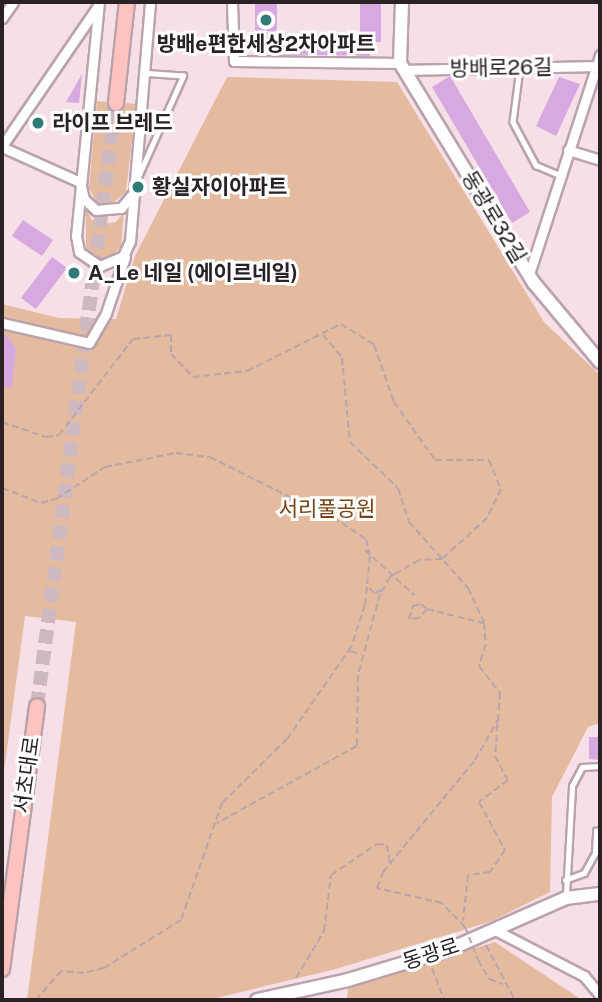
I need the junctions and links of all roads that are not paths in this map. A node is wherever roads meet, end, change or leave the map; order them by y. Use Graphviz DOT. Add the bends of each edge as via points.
graph roads {
  1 [pos="13,2"];
  2 [pos="127,2"];
  3 [pos="150,2"];
  4 [pos="232,2"];
  5 [pos="402,2"];
  6 [pos="99,3"];
  7 [pos="2,18"];
  8 [pos="600,55"];
  9 [pos="597,66"];
  10 [pos="403,67"];
  11 [pos="520,67"];
  12 [pos="144,73"];
  13 [pos="116,103"];
  14 [pos="6,133"];
  15 [pos="2,146"];
  16 [pos="568,150"];
  17 [pos="600,160"];
  18 [pos="560,175"];
  19 [pos="80,182"];
  20 [pos="133,187"];
  21 [pos="127,249"];
  22 [pos="529,274"];
  23 [pos="2,323"];
  24 [pos="600,362"];
  25 [pos="37,706"];
  26 [pos="600,766"];
  27 [pos="600,831"];
  28 [pos="565,880"];
  29 [pos="600,894"];
  30 [pos="566,898"];
  31 [pos="497,931"];
  32 [pos="2,969"];
  33 [pos="600,995"];
  34 [pos="257,1000"];
  1 -- 7 [label="street"];
  2 -- 13 [label="main road"];
  3 -- 12 [label="street"];
  4 -- 10 [label="street, 방배로26길" via="234,61"];
  5 -- 10 [label="street"];
  6 -- 14 [label="street"];
  6 -- 19 [label="street"];
  8 -- 9 [label="street"];
  9 -- 11 [label="street, 방배로26길"];
  9 -- 16 [label="street"];
  10 -- 11 [label="street, 방배로26길"];
  10 -- 22 [label="street, 동광로32길"];
  11 -- 18 [label="lane" via="513,122 536,165"];
  12 -- 20 [label="street"];
  12 -- 20 [label="lane" via="183,76"];
  14 -- 15 [label="street"];
  15 -- 19 [label="street"];
  16 -- 17 [label="street"];
  16 -- 18 [label="street"];
  18 -- 22 [label="street"];
  19 -- 20 [label="street" via="84,199 104,212 127,202"];
  19 -- 21 [label="street" via="79,253 92,264 109,265"];
  20 -- 21 [label="street"];
  21 -- 23 [label="street" via="106,313 89,343"];
  22 -- 24 [label="street, 동광로32길"];
  25 -- 32 [label="main road, 서초대로"];
  26 -- 28 [label="lane" via="582,766 572,786"];
  27 -- 28 [label="lane" via="596,831 595,853 584,873"];
  28 -- 30 [label="lane"];
  29 -- 30 [label="street, 동광로"];
  30 -- 31 [label="street, 동광로"];
  31 -- 33 [label="street" via="584,976"];
  31 -- 34 [label="street, 동광로" via="428,956"];
}
